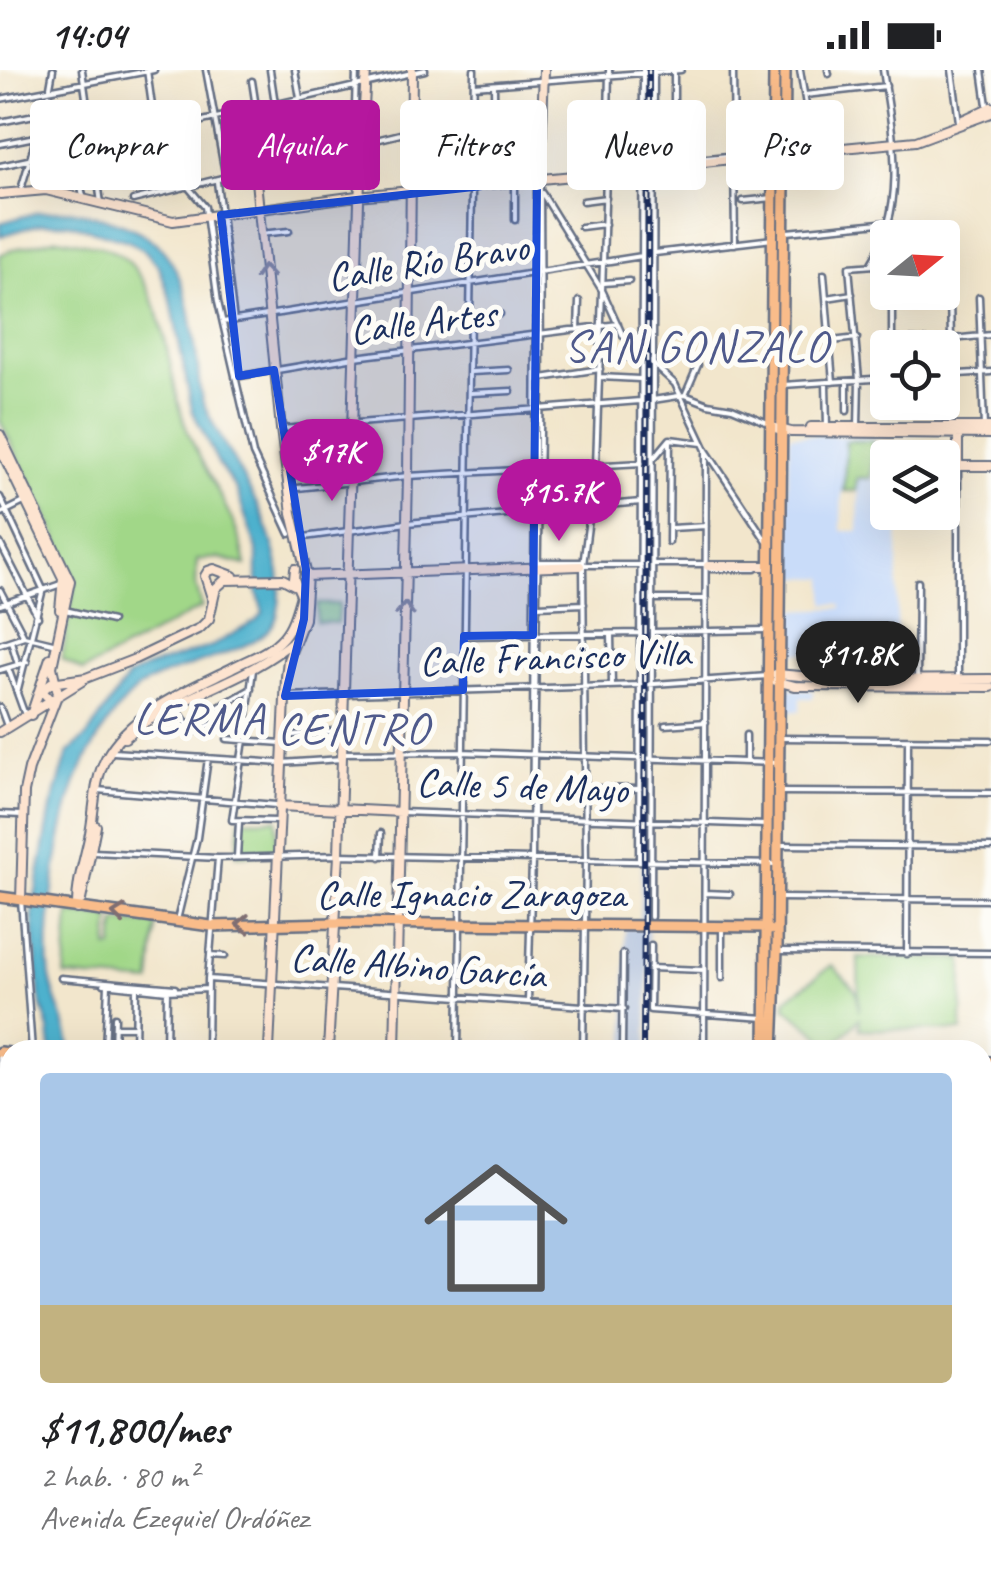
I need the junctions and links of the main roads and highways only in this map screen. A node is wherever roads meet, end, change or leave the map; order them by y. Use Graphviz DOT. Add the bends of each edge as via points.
graph roads {
  1 [pos="774,70"];
  2 [pos="784,70"];
  3 [pos="774,100"];
  4 [pos="781,100"];
  5 [pos="773,190"];
  6 [pos="780,190"];
  7 [pos="777,236"];
  8 [pos="777,329"];
  9 [pos="774,426"];
  10 [pos="780,535"];
  11 [pos="770,546"];
  12 [pos="767,566"];
  13 [pos="780,574"];
  14 [pos="774,619"];
  15 [pos="774,676"];
  16 [pos="773,712"];
  17 [pos="773,763"];
  18 [pos="772,825"];
  19 [pos="772,864"];
  20 [pos="0,897"];
  21 [pos="766,927"];
  22 [pos="777,951"];
  23 [pos="765,1040"];
  24 [pos="773,1040"];
  1 -- 3 [label="main road"];
  2 -- 4 [label="main road"];
  5 -- 7 [label="main road"];
  6 -- 7 [label="main road"];
  7 -- 8 [label="main road"];
  8 -- 9 [label="main road"];
  8 -- 9 [label="main road" via="782,386"];
  9 -- 10 [label="main road"];
  9 -- 11 [label="main road"];
  10 -- 11 [label="main road"];
  10 -- 13 [label="main road"];
  11 -- 12 [label="main road"];
  12 -- 13 [label="main road"];
  12 -- 14 [label="main road"];
  13 -- 14 [label="main road"];
  14 -- 15 [label="main road"];
  14 -- 15 [label="main road"];
  15 -- 16 [label="main road"];
  16 -- 17 [label="main road"];
  16 -- 17 [label="main road"];
  17 -- 18 [label="main road"];
  17 -- 18 [label="main road" via="778,792"];
  18 -- 19 [label="main road"];
  18 -- 19 [label="main road" via="778,844"];
  19 -- 21 [label="main road"];
  19 -- 22 [label="main road"];
  21 -- 20 [label="main road, Calle Ignacio Zaragoza, one-way" via="212,926"];
  21 -- 22 [label="main road"];
  21 -- 23 [label="main road"];
  22 -- 24 [label="main road"];
}
